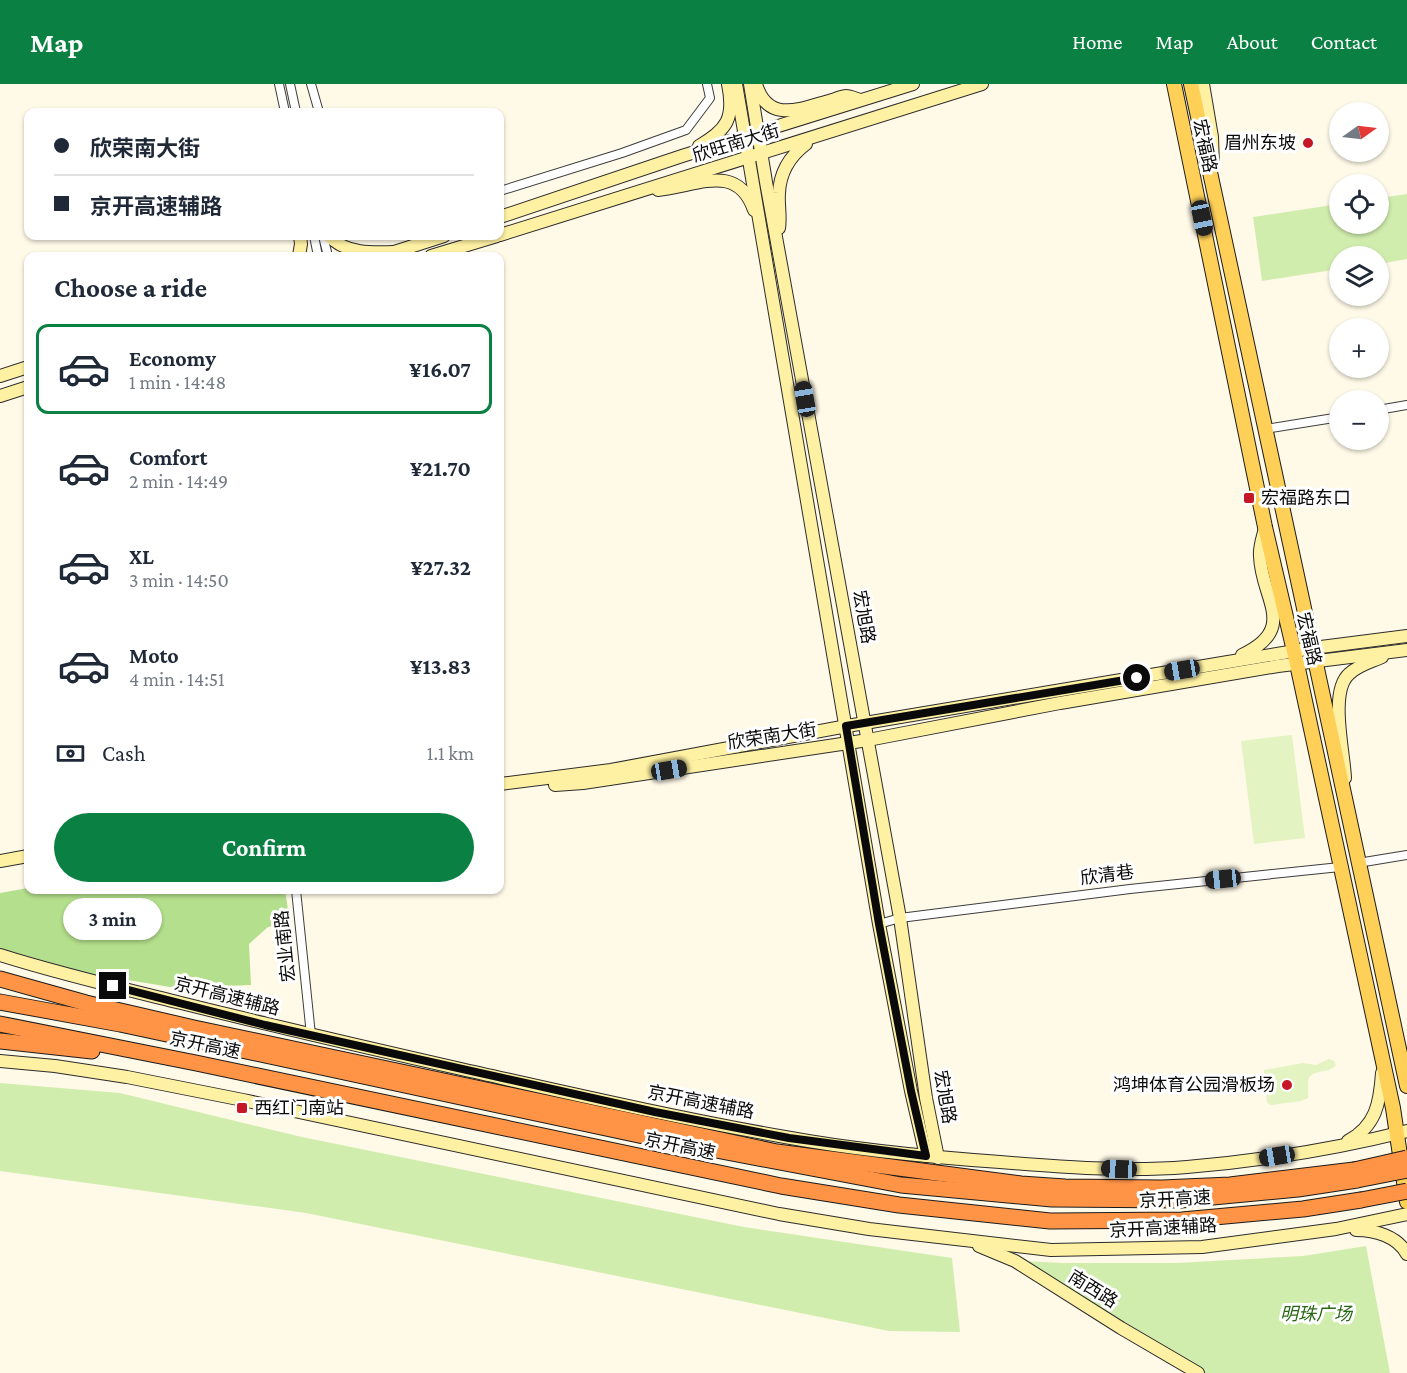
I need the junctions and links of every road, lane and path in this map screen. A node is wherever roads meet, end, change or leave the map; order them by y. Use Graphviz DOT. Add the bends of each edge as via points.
graph roads {
  1 [pos="279,84"];
  2 [pos="290,84"];
  3 [pos="311,84"];
  4 [pos="707,84"];
  5 [pos="728,84"];
  6 [pos="736,84"];
  7 [pos="750,84"];
  8 [pos="756,84"];
  9 [pos="913,84"];
  10 [pos="982,84"];
  11 [pos="1166,84"];
  12 [pos="1174,84"];
  13 [pos="1191,84"];
  14 [pos="1203,84"];
  15 [pos="862,100"];
  16 [pos="284,108"];
  17 [pos="295,108"];
  18 [pos="318,108"];
  19 [pos="1182,125"];
  20 [pos="752,135"];
  21 [pos="815,137"];
  22 [pos="682,156"];
  23 [pos="755,156"];
  24 [pos="1213,188"];
  25 [pos="504,190"];
  26 [pos="633,192"];
  27 [pos="504,216"];
  28 [pos="504,233"];
  29 [pos="770,237"];
  30 [pos="334,240"];
  31 [pos="432,240"];
  32 [pos="482,240"];
  33 [pos="366,252"];
  34 [pos="394,252"];
  35 [pos="444,252"];
  36 [pos="24,368"];
  37 [pos="0,376"];
  38 [pos="24,388"];
  39 [pos="0,396"];
  40 [pos="1407,405"];
  41 [pos="1389,408"];
  42 [pos="1329,419"];
  43 [pos="1265,429"];
  44 [pos="1265,527"];
  45 [pos="1407,636"];
  46 [pos="1401,651"];
  47 [pos="1314,654"];
  48 [pos="1295,657"];
  49 [pos="1228,662"];
  50 [pos="865,724"];
  51 [pos="846,726"];
  52 [pos="868,740"];
  53 [pos="849,742"];
  54 [pos="504,783"];
  55 [pos="504,790"];
  56 [pos="1346,803"];
  57 [pos="1407,855"];
  58 [pos="24,857"];
  59 [pos="0,861"];
  60 [pos="1358,863"];
  61 [pos="1340,867"];
  62 [pos="296,894"];
  63 [pos="900,918"];
  64 [pos="879,924"];
  65 [pos="0,955"];
  66 [pos="0,979"];
  67 [pos="0,988"];
  68 [pos="0,1002"];
  69 [pos="86,1003"];
  70 [pos="0,1024"];
  71 [pos="311,1035"];
  72 [pos="0,1041"];
  73 [pos="0,1060"];
  74 [pos="196,1063"];
  75 [pos="1405,1068"];
  76 [pos="1383,1069"];
  77 [pos="1407,1086"];
  78 [pos="1402,1132"];
  79 [pos="1339,1146"];
  80 [pos="932,1157"];
  81 [pos="1407,1158"];
  82 [pos="1407,1170"];
  83 [pos="1356,1175"];
  84 [pos="1407,1191"];
  85 [pos="1407,1202"];
  86 [pos="1407,1214"];
  87 [pos="1336,1229"];
  88 [pos="965,1240"];
  89 [pos="1407,1254"];
  90 [pos="1198,1373"];
  1 -- 16 [label="street"];
  2 -- 17 [label="street"];
  3 -- 18 [label="street"];
  4 -- 25 [label="street" via="710,98 686,129"];
  5 -- 22 [label="street" via="730,110 724,129"];
  6 -- 20 [label="street, 宏旭路"];
  7 -- 20 [label="street, 宏旭路"];
  8 -- 15 [label="street" via="764,101 782,111 845,96"];
  9 -- 15 [label="street, 欣旺南大街"];
  10 -- 21 [label="street, 欣旺南大街"];
  11 -- 19 [label="street"];
  12 -- 19 [label="main road, 宏福路"];
  13 -- 24 [label="main road, 宏福路"];
  14 -- 24 [label="street" via="1212,137"];
  15 -- 20 [label="street, 欣旺南大街"];
  19 -- 44 [label="main road, 宏福路"];
  20 -- 22 [label="street, 欣旺南大街"];
  20 -- 23 [label="street, 宏旭路"];
  21 -- 23 [label="street, 欣旺南大街"];
  21 -- 29 [label="street" via="787,162 779,194 780,225"];
  22 -- 27 [label="street, 欣旺南大街"];
  23 -- 26 [label="street, 欣旺南大街"];
  23 -- 29 [label="street, 宏旭路"];
  24 -- 43 [label="main road, 宏福路"];
  26 -- 28 [label="street, 欣旺南大街"];
  26 -- 29 [label="street" via="724,179 739,187 751,201"];
  29 -- 50 [label="street, 宏旭路"];
  29 -- 51 [label="street, 宏旭路"];
  30 -- 33 [label="street"];
  31 -- 34 [label="street"];
  32 -- 35 [label="street, 欣旺南大街"];
  36 -- 37 [label="street"];
  38 -- 39 [label="street"];
  40 -- 41 [label="street"];
  42 -- 43 [label="street"];
  43 -- 47 [label="main road, 宏福路"];
  44 -- 48 [label="main road, 宏福路"];
  44 -- 49 [label="street" via="1260,555 1274,621 1272,629 1258,648"];
  45 -- 47 [label="street"];
  46 -- 47 [label="street"];
  46 -- 56 [label="street" via="1357,668 1347,675 1340,692 1338,711"];
  47 -- 48 [label="street"];
  47 -- 56 [label="main road, 宏福路"];
  48 -- 49 [label="street, 欣荣南大街"];
  48 -- 52 [label="street, 欣荣南大街"];
  48 -- 61 [label="main road, 宏福路"];
  49 -- 50 [label="street, 欣荣南大街"];
  50 -- 51 [label="street, 欣荣南大街"];
  50 -- 52 [label="street, 宏旭路"];
  51 -- 53 [label="street, 宏旭路"];
  51 -- 54 [label="street, 欣荣南大街" via="610,770"];
  52 -- 53 [label="street, 欣荣南大街"];
  52 -- 63 [label="street, 宏旭路"];
  53 -- 55 [label="street, 欣荣南大街" via="583,783"];
  53 -- 64 [label="street, 宏旭路"];
  56 -- 60 [label="main road, 宏福路"];
  57 -- 60 [label="street"];
  58 -- 59 [label="street"];
  60 -- 75 [label="main road, 宏福路"];
  61 -- 63 [label="street, 欣清巷"];
  61 -- 76 [label="main road, 宏福路"];
  62 -- 71 [label="street, 宏业南路"];
  63 -- 64 [label="street, 欣清巷"];
  63 -- 80 [label="street, 宏旭路"];
  64 -- 80 [label="street, 宏旭路" via="911,1091"];
  65 -- 71 [label="street, 京开高速辅路" via="50,971"];
  66 -- 69 [label="highway"];
  67 -- 69 [label="highway"];
  68 -- 83 [label="highway, 京开高速" via="648,1137 901,1185 1052,1199 1181,1200 1298,1189"];
  69 -- 83 [label="highway" via="739,1145 908,1170 1065,1187 1162,1188"];
  70 -- 74 [label="highway, 京开高速"];
  71 -- 80 [label="street, 京开高速辅路" via="655,1112 789,1138"];
  72 -- 74 [label="highway"];
  73 -- 88 [label="street, 京开高速辅路" via="141,1080 779,1214"];
  74 -- 84 [label="highway, 京开高速, bridge" via="781,1186 899,1205 1050,1221 1171,1220 1303,1209"];
  75 -- 77 [label="main road, 宏福路"];
  76 -- 78 [label="main road, 宏福路"];
  76 -- 79 [label="street" via="1375,1115 1357,1136"];
  78 -- 79 [label="street, 京开高速辅路"];
  78 -- 85 [label="main road, 宏福路"];
  79 -- 80 [label="street, 京开高速辅路" via="1185,1167 1119,1169"];
  81 -- 83 [label="highway, bridge"];
  82 -- 83 [label="highway, bridge"];
  86 -- 87 [label="street, 京开高速辅路"];
  87 -- 88 [label="street, 京开高速辅路" via="1202,1247 1051,1250"];
  87 -- 89 [label="street" via="1371,1230 1394,1240"];
  88 -- 90 [label="street, 南西路" via="1015,1261"];
}
